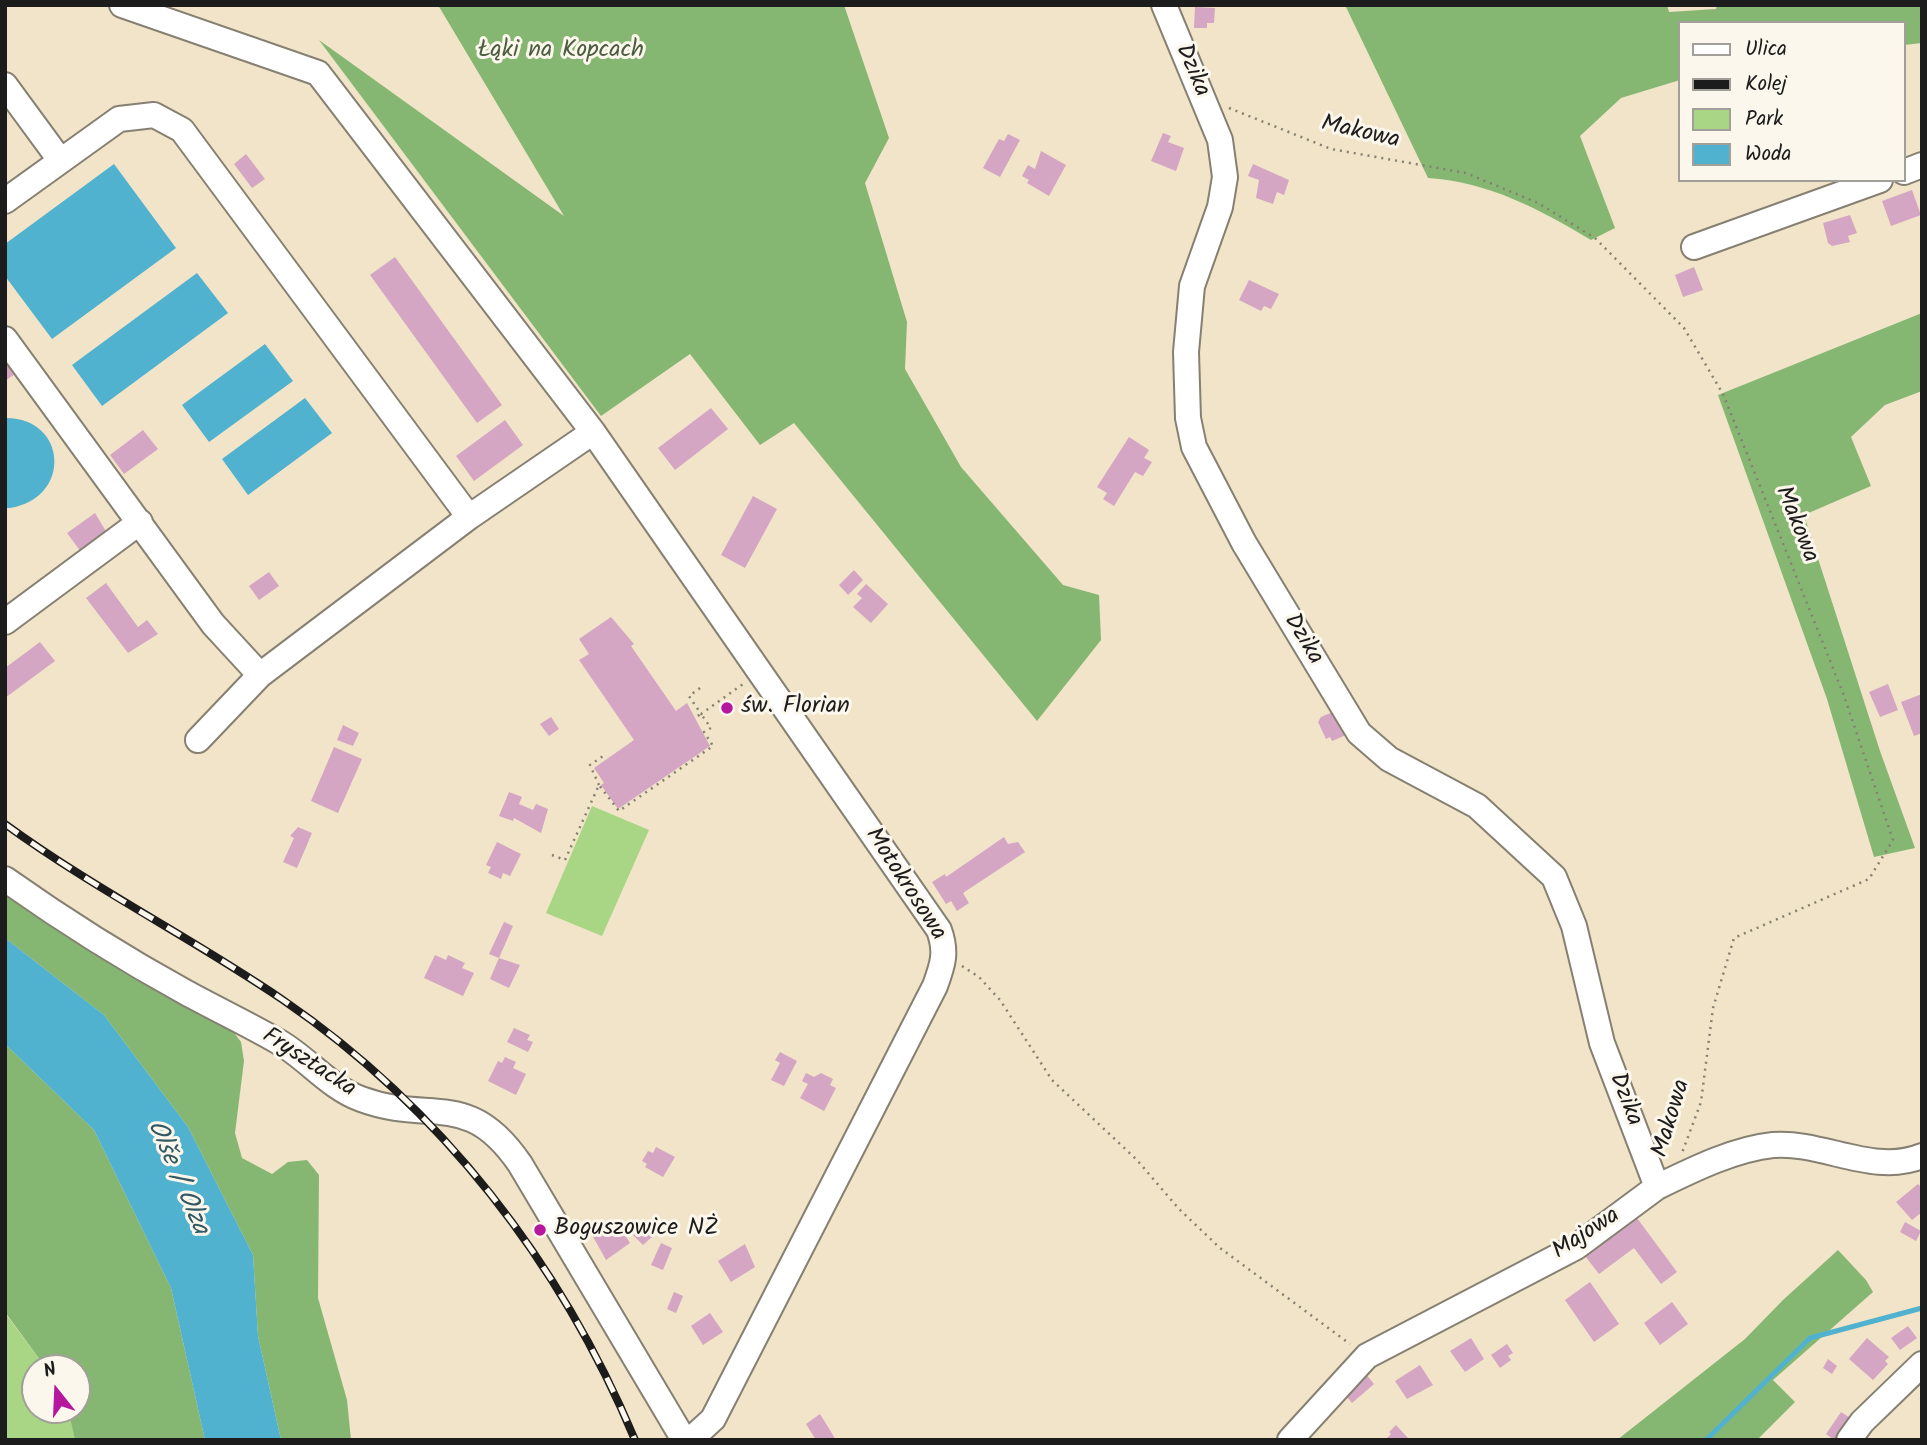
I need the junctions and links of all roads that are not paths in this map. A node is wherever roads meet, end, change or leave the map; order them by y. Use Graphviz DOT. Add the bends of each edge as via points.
graph roads {
  1 [pos="122,5"];
  2 [pos="1164,5"];
  3 [pos="5,85"];
  4 [pos="60,160"];
  5 [pos="1874,182"];
  6 [pos="5,201"];
  7 [pos="1694,247"];
  8 [pos="5,339"];
  9 [pos="593,432"];
  10 [pos="469,517"];
  11 [pos="140,522"];
  12 [pos="5,622"];
  13 [pos="260,675"];
  14 [pos="198,740"];
  15 [pos="5,879"];
  16 [pos="1922,1156"];
  17 [pos="1664,1183"];
  18 [pos="1922,1364"];
  19 [pos="1294,1438"];
  20 [pos="684,1440"];
  21 [pos="690,1440"];
  22 [pos="1849,1440"];
  1 -- 9 [label="street, Motokrosowa" via="318,74"];
  2 -- 17 [label="street, Dzika" via="1220,140 1225,177 1220,207 1192,286 1186,352 1188,418 1194,447 1244,543 1359,733 1389,759 1477,806 1554,877 1574,926 1602,1043"];
  3 -- 4 [label="street"];
  4 -- 6 [label="street"];
  4 -- 10 [label="street" via="119,119 154,115 182,130"];
  5 -- 7 [label="street"];
  8 -- 11 [label="street"];
  9 -- 10 [label="street"];
  9 -- 21 [label="street, Motokrosowa" via="939,930 945,947 944,962 713,1419"];
  10 -- 13 [label="street"];
  11 -- 12 [label="street"];
  11 -- 13 [label="street" via="213,624"];
  13 -- 14 [label="street"];
  15 -- 20 [label="street, Frysztacka" via="134,963 281,1043 360,1099 454,1111 482,1122 505,1142 520,1164"];
  16 -- 17 [label="street, Majowa" via="1893,1163 1773,1145 1739,1153"];
  17 -- 19 [label="street, Majowa" via="1576,1247 1367,1356"];
  18 -- 22 [label="street"];
}
